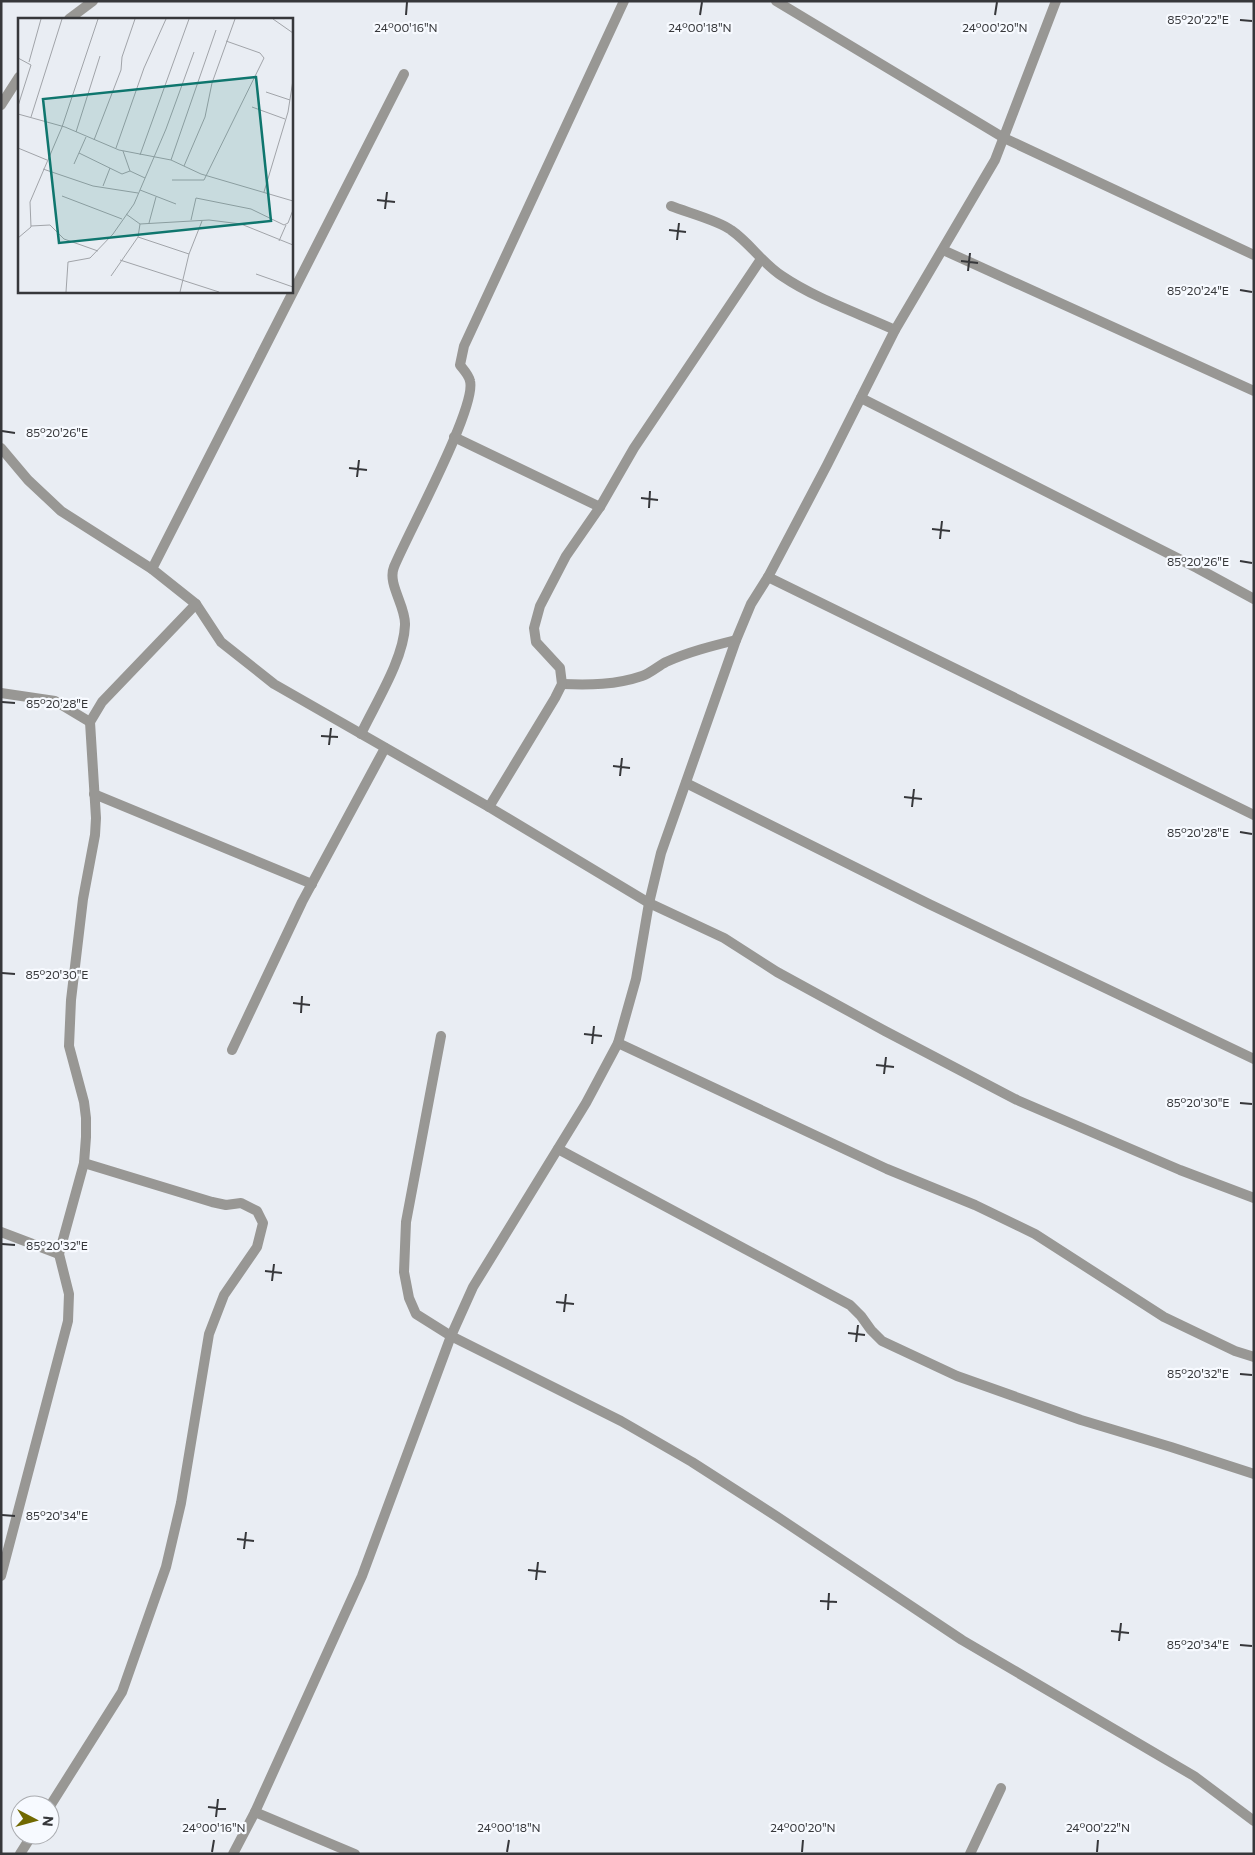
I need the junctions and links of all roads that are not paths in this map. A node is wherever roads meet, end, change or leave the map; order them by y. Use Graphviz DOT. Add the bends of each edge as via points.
graph roads {
  1 [pos="94,1"];
  2 [pos="624,1"];
  3 [pos="776,1"];
  4 [pos="1056,1"];
  5 [pos="70,18"];
  6 [pos="404,74"];
  7 [pos="18,79"];
  8 [pos="1,105"];
  9 [pos="1004,138"];
  10 [pos="671,206"];
  11 [pos="943,250"];
  12 [pos="1254,255"];
  13 [pos="761,259"];
  14 [pos="896,330"];
  15 [pos="1254,392"];
  16 [pos="861,398"];
  17 [pos="454,438"];
  18 [pos="1,448"];
  19 [pos="600,507"];
  20 [pos="152,569"];
  21 [pos="768,577"];
  22 [pos="1254,600"];
  23 [pos="196,604"];
  24 [pos="736,640"];
  25 [pos="562,684"];
  26 [pos="1,693"];
  27 [pos="90,722"];
  28 [pos="360,734"];
  29 [pos="385,748"];
  30 [pos="686,783"];
  31 [pos="94,794"];
  32 [pos="489,807"];
  33 [pos="1254,815"];
  34 [pos="312,884"];
  35 [pos="649,903"];
  36 [pos="441,1036"];
  37 [pos="618,1043"];
  38 [pos="232,1050"];
  39 [pos="1254,1059"];
  40 [pos="558,1148"];
  41 [pos="84,1163"];
  42 [pos="1254,1198"];
  43 [pos="1,1232"];
  44 [pos="59,1254"];
  45 [pos="451,1336"];
  46 [pos="1254,1357"];
  47 [pos="1254,1474"];
  48 [pos="1,1576"];
  49 [pos="1001,1788"];
  50 [pos="57,1795"];
  51 [pos="255,1812"];
  52 [pos="1254,1820"];
  53 [pos="233,1854"];
  54 [pos="355,1854"];
  55 [pos="970,1854"];
  1 -- 5 [label="street"];
  2 -- 17 [label="street" via="467,340 460,364 470,380 471,393"];
  3 -- 9 [label="street"];
  4 -- 9 [label="street"];
  6 -- 20 [label="street"];
  7 -- 8 [label="street"];
  9 -- 11 [label="street" via="995,160"];
  9 -- 12 [label="street"];
  10 -- 13 [label="street" via="730,228"];
  11 -- 14 [label="street"];
  11 -- 15 [label="street"];
  13 -- 14 [label="street" via="806,290"];
  13 -- 19 [label="street" via="634,448"];
  14 -- 16 [label="street"];
  16 -- 21 [label="street"];
  16 -- 22 [label="street"];
  17 -- 19 [label="street"];
  17 -- 28 [label="street" via="393,569 392,580 406,624 398,657"];
  18 -- 20 [label="street" via="28,480 61,511"];
  19 -- 25 [label="street" via="566,556 540,606 534,628 536,642 560,668"];
  20 -- 23 [label="street"];
  21 -- 24 [label="street" via="751,604"];
  21 -- 33 [label="street"];
  23 -- 27 [label="street" via="102,702"];
  23 -- 28 [label="street" via="221,642 274,684"];
  24 -- 25 [label="street" via="665,662 644,675 617,682"];
  24 -- 30 [label="street"];
  25 -- 32 [label="street"];
  26 -- 27 [label="street" via="54,701"];
  27 -- 31 [label="street"];
  28 -- 29 [label="street"];
  29 -- 32 [label="street"];
  29 -- 34 [label="street"];
  30 -- 35 [label="street" via="661,853"];
  30 -- 39 [label="street" via="920,900"];
  31 -- 34 [label="street"];
  31 -- 41 [label="street" via="95,835 83,899 69,1046 86,1118"];
  32 -- 35 [label="street"];
  34 -- 38 [label="street"];
  35 -- 37 [label="street" via="636,979"];
  35 -- 42 [label="street" via="724,938 785,976 1017,1100"];
  36 -- 45 [label="street" via="406,1222 404,1272 416,1314"];
  37 -- 40 [label="street"];
  37 -- 46 [label="street" via="878,1165 976,1205 1026,1230 1164,1317"];
  40 -- 45 [label="street" via="473,1287"];
  40 -- 47 [label="street" via="850,1304 882,1341 957,1376 1081,1420"];
  41 -- 44 [label="street"];
  41 -- 50 [label="street" via="212,1202 226,1205 241,1203 257,1210 263,1223 257,1247 224,1295 209,1334 181,1503 166,1567 122,1692"];
  43 -- 44 [label="street"];
  44 -- 48 [label="street" via="69,1294 68,1321"];
  45 -- 51 [label="street" via="362,1576"];
  45 -- 52 [label="street" via="621,1421 692,1462 962,1640 1194,1776"];
  49 -- 55 [label="street"];
  51 -- 53 [label="street"];
  51 -- 54 [label="street"];
}
